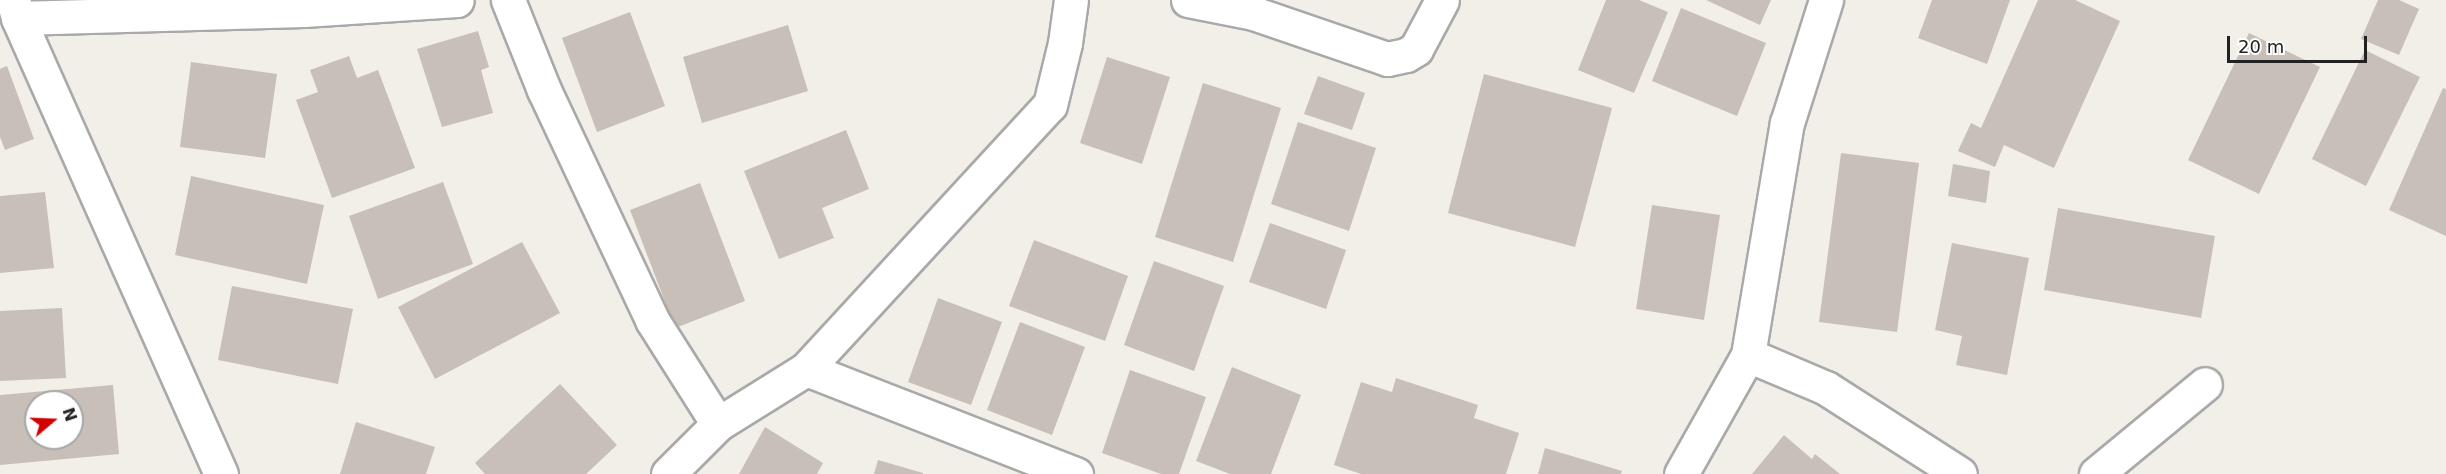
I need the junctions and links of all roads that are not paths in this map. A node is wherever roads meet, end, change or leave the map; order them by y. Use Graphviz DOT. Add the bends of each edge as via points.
graph roads {
  1 [pos="457,0"];
  2 [pos="508,0"];
  3 [pos="1071,0"];
  4 [pos="1188,0"];
  5 [pos="1442,0"];
  6 [pos="1826,0"];
  7 [pos="16,9"];
  8 [pos="1748,355"];
  9 [pos="806,369"];
  10 [pos="2205,384"];
  11 [pos="718,424"];
  12 [pos="221,474"];
  13 [pos="668,474"];
  14 [pos="1076,474"];
  15 [pos="1681,474"];
  16 [pos="1960,474"];
  17 [pos="2096,474"];
  1 -- 7 [label="street" via="304,10"];
  2 -- 11 [label="street" via="544,90 652,321"];
  3 -- 9 [label="street" via="1050,105"];
  4 -- 5 [label="street" via="1253,13 1387,59 1416,49"];
  6 -- 8 [label="street" via="1787,123"];
  7 -- 12 [label="street"];
  8 -- 15 [label="street"];
  8 -- 16 [label="street" via="1826,388"];
  9 -- 11 [label="street"];
  9 -- 14 [label="street"];
  10 -- 17 [label="street"];
  11 -- 13 [label="street"];
}
